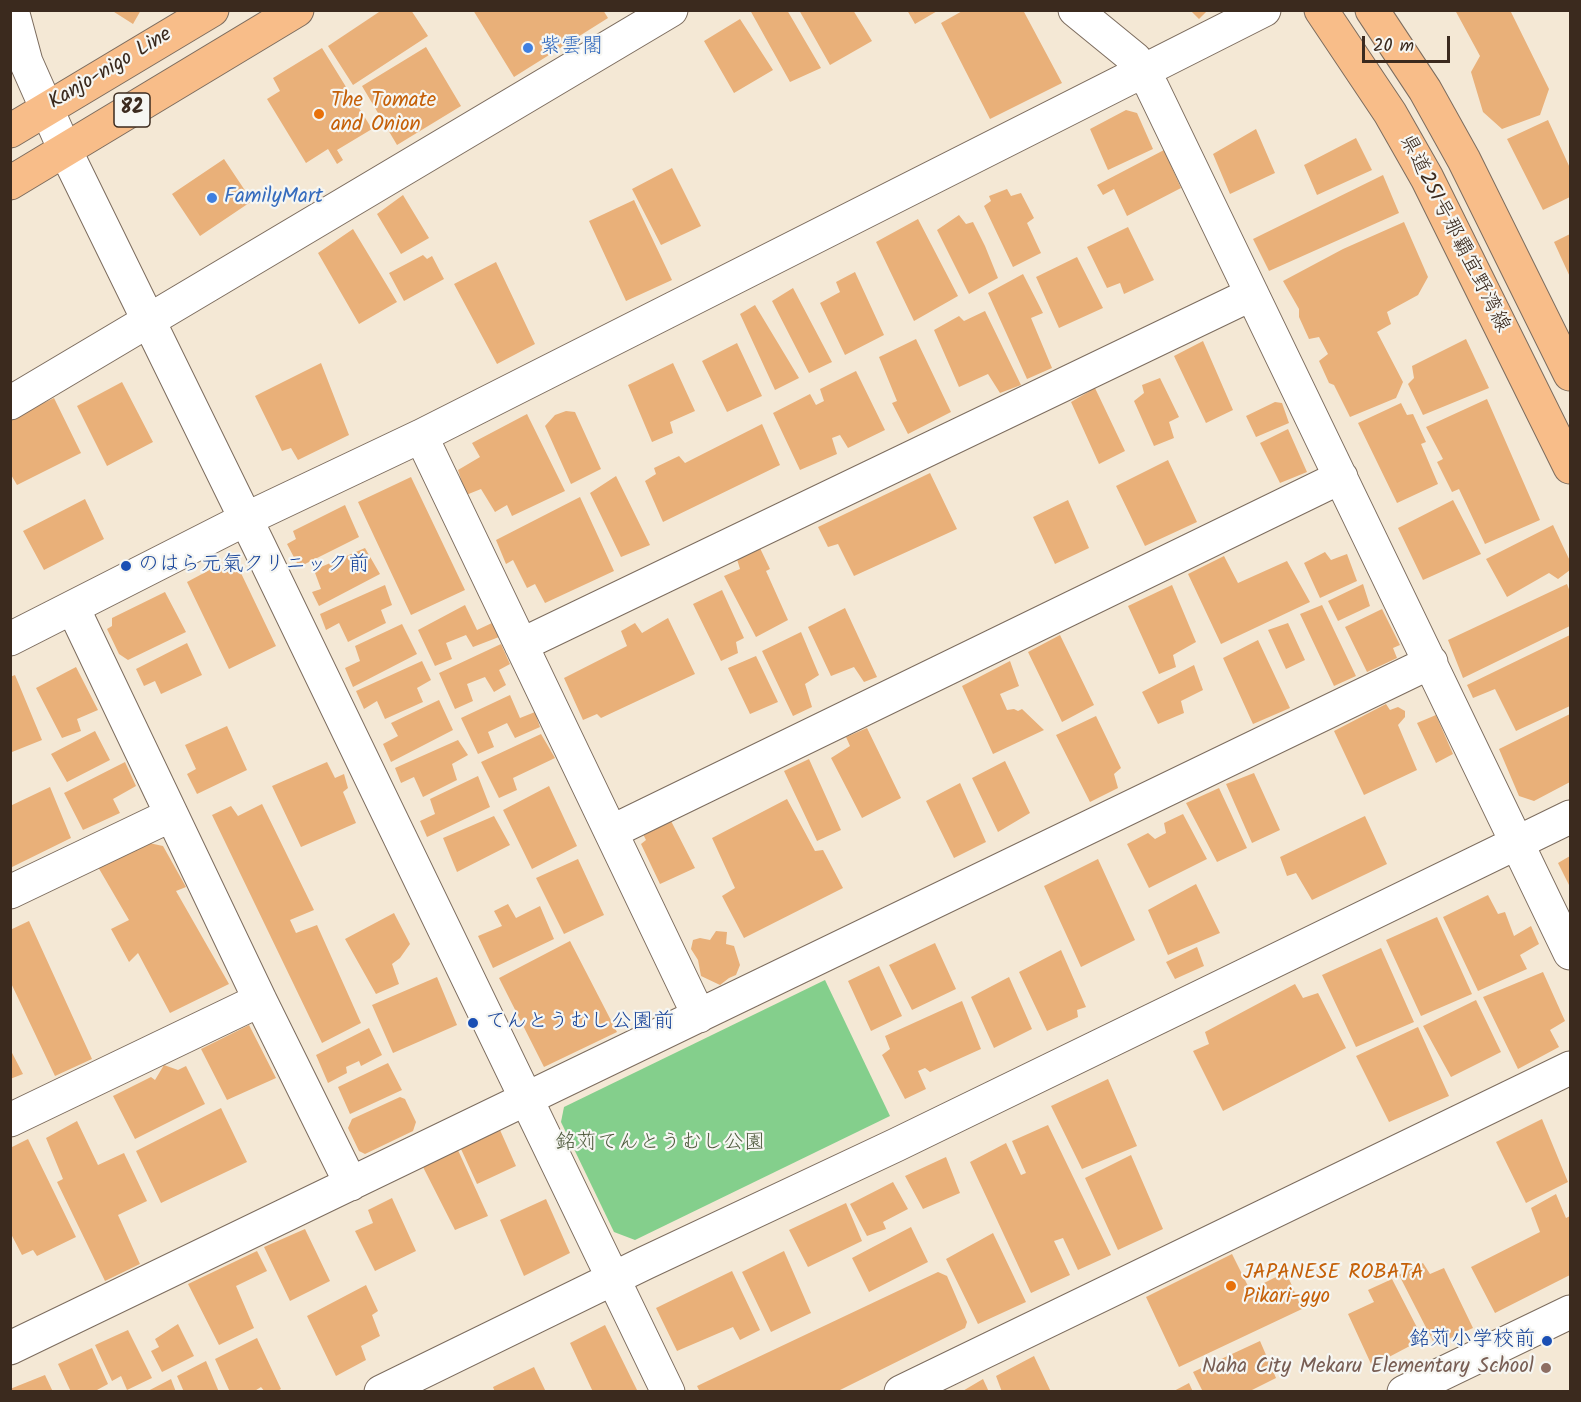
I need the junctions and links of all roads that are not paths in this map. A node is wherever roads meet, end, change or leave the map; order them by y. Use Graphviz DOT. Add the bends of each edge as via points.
graph roads {
  1 [pos="12,10"];
  2 [pos="212,10"];
  3 [pos="297,10"];
  4 [pos="671,10"];
  5 [pos="1075,10"];
  6 [pos="1264,10"];
  7 [pos="1321,10"];
  8 [pos="1372,10"];
  9 [pos="1143,70"];
  10 [pos="46,109"];
  11 [pos="10,131"];
  12 [pos="65,150"];
  13 [pos="10,183"];
  14 [pos="1252,294"];
  15 [pos="149,322"];
  16 [pos="1570,374"];
  17 [pos="10,403"];
  18 [pos="421,436"];
  19 [pos="1570,467"];
  20 [pos="1341,477"];
  21 [pos="246,519"];
  22 [pos="73,608"];
  23 [pos="10,639"];
  24 [pos="521,645"];
  25 [pos="1431,662"];
  26 [pos="171,815"];
  27 [pos="1570,817"];
  28 [pos="611,832"];
  29 [pos="1518,842"];
  30 [pos="10,892"];
  31 [pos="1570,953"];
  32 [pos="260,1000"];
  33 [pos="699,1016"];
  34 [pos="1570,1068"];
  35 [pos="526,1099"];
  36 [pos="10,1120"];
  37 [pos="351,1184"];
  38 [pos="613,1279"];
  39 [pos="1570,1312"];
  40 [pos="10,1348"];
  41 [pos="381,1392"];
  42 [pos="668,1392"];
  43 [pos="901,1392"];
  44 [pos="1404,1392"];
  1 -- 10 [label="street" via="26,62"];
  2 -- 10 [label="main road, Kanjo-nigo Line / 82"];
  3 -- 12 [label="main road, 82"];
  4 -- 15 [label="street"];
  5 -- 9 [label="street"];
  6 -- 9 [label="street"];
  7 -- 19 [label="main road, 県道251号那覇宜野湾線" via="1390,113 1426,178"];
  8 -- 16 [label="main road, 県道251号那覇宜野湾線" via="1425,90 1464,160"];
  9 -- 14 [label="street"];
  9 -- 18 [label="street"];
  10 -- 11 [label="main road, Kanjo-nigo Line / 82"];
  10 -- 12 [label="street"];
  12 -- 13 [label="main road, 82"];
  12 -- 15 [label="street"];
  14 -- 20 [label="street"];
  14 -- 24 [label="street"];
  15 -- 17 [label="street"];
  15 -- 21 [label="street"];
  18 -- 21 [label="street"];
  18 -- 24 [label="street"];
  20 -- 25 [label="street"];
  20 -- 28 [label="street"];
  21 -- 22 [label="street"];
  21 -- 35 [label="street"];
  22 -- 23 [label="street"];
  22 -- 26 [label="street"];
  24 -- 28 [label="street"];
  25 -- 29 [label="street"];
  25 -- 33 [label="street"];
  26 -- 30 [label="street"];
  26 -- 32 [label="street"];
  27 -- 29 [label="street"];
  28 -- 33 [label="street"];
  29 -- 31 [label="street"];
  29 -- 38 [label="street"];
  32 -- 36 [label="street"];
  32 -- 37 [label="street"];
  33 -- 35 [label="street"];
  34 -- 43 [label="street"];
  35 -- 37 [label="street"];
  35 -- 38 [label="street"];
  37 -- 40 [label="street"];
  38 -- 41 [label="street"];
  38 -- 42 [label="street"];
  39 -- 44 [label="street"];
}
